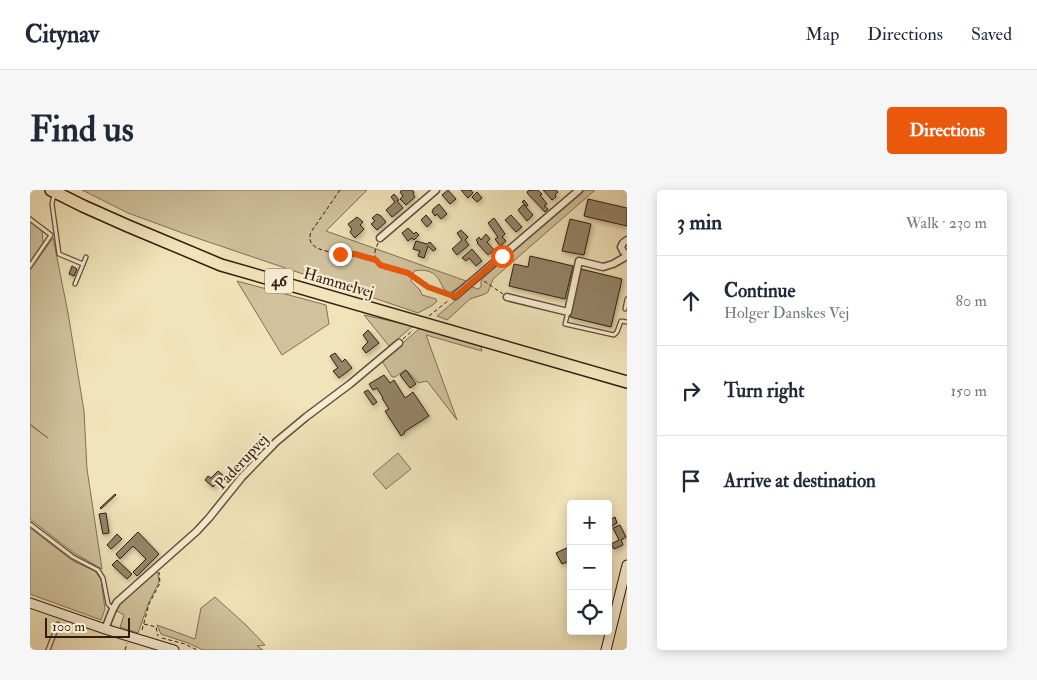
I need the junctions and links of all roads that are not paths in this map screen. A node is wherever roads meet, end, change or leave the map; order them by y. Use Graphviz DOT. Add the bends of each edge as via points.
graph roads {
  1 [pos="436,190"];
  2 [pos="579,190"];
  3 [pos="53,191"];
  4 [pos="30,219"];
  5 [pos="53,235"];
  6 [pos="380,238"];
  7 [pos="627,240"];
  8 [pos="627,255"];
  9 [pos="86,257"];
  10 [pos="83,264"];
  11 [pos="30,266"];
  12 [pos="75,284"];
  13 [pos="454,296"];
  14 [pos="508,297"];
  15 [pos="627,299"];
  16 [pos="625,310"];
  17 [pos="568,312"];
  18 [pos="627,322"];
  19 [pos="399,343"];
  20 [pos="627,382"];
  21 [pos="30,524"];
  22 [pos="627,565"];
  23 [pos="30,603"];
  24 [pos="113,609"];
  25 [pos="58,624"];
  26 [pos="105,629"];
  27 [pos="48,650"];
  28 [pos="174,650"];
  29 [pos="606,650"];
  1 -- 6 [label="street"];
  2 -- 13 [label="street"];
  3 -- 5 [label="lane"];
  3 -- 20 [label="highway, Hammelvej / 46" via="221,264"];
  4 -- 5 [label="lane"];
  5 -- 10 [label="lane" via="58,254"];
  5 -- 11 [label="lane"];
  7 -- 8 [label="street" via="621,247"];
  8 -- 17 [label="street" via="603,267 579,262"];
  9 -- 10 [label="lane"];
  10 -- 12 [label="lane"];
  14 -- 17 [label="street"];
  15 -- 16 [label="lane"];
  17 -- 18 [label="lane" via="565,324 614,335 621,321"];
  19 -- 24 [label="street, Paderupvej" via="276,442 197,531"];
  21 -- 24 [label="lane" via="73,557 98,570 103,578 108,604"];
  22 -- 29 [label="street"];
  23 -- 26 [label="street"];
  24 -- 26 [label="street, Paderupvej"];
  25 -- 27 [label="lane"];
  26 -- 28 [label="street"];
}
